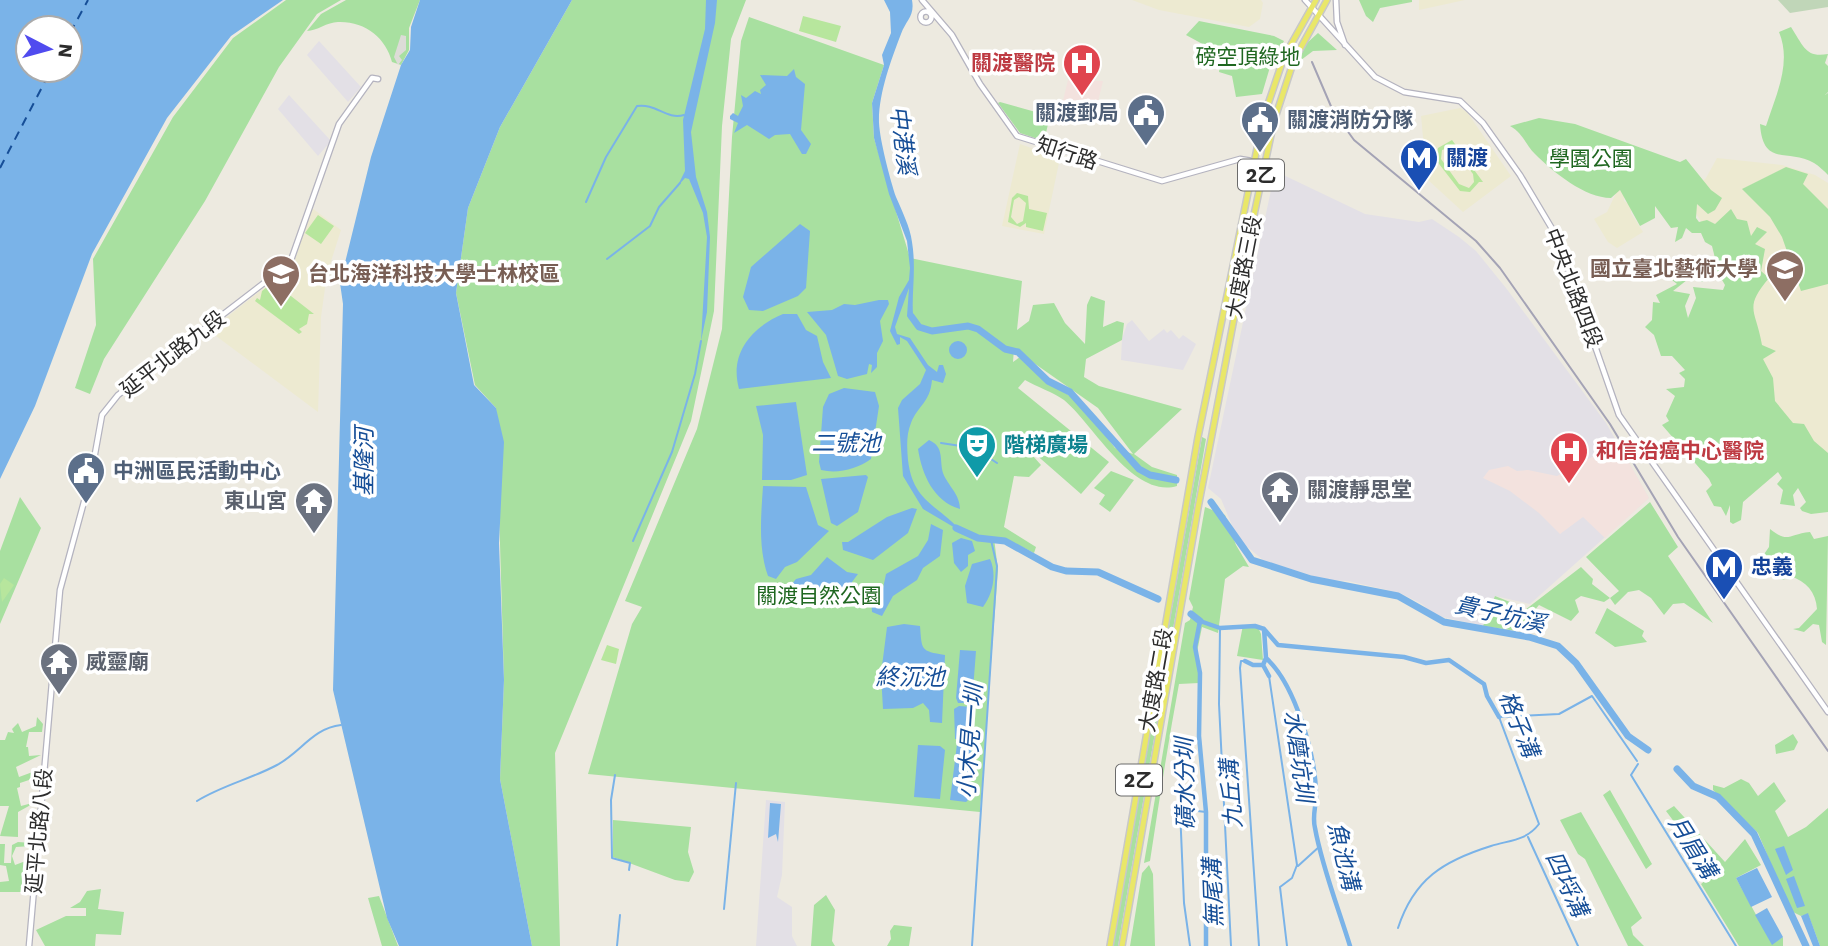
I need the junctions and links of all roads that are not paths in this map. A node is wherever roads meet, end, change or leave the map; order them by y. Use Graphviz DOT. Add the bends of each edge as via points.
graph roads {
  1 [pos="921,0"];
  2 [pos="1305,0"];
  3 [pos="1316,0"];
  4 [pos="1326,0"];
  5 [pos="1336,0"];
  6 [pos="1311,7"];
  7 [pos="930,13"];
  8 [pos="920,17"];
  9 [pos="1317,17"];
  10 [pos="927,22"];
  11 [pos="943,26"];
  12 [pos="1347,48"];
  13 [pos="378,79"];
  14 [pos="1270,164"];
  15 [pos="1188,496"];
  16 [pos="1199,503"];
  17 [pos="1828,712"];
  18 [pos="48,715"];
  19 [pos="29,946"];
  20 [pos="1110,946"];
  21 [pos="1122,946"];
  1 -- 7 [label="street, 知行路"];
  1 -- 8 [label="street, 知行路"];
  2 -- 6 [label="street, 中央北路四段"];
  3 -- 6 [label="main road, 大度路三段 / 2乙"];
  4 -- 9 [label="main road, 大度路三段 / 2乙"];
  5 -- 12 [label="street" via="1336,22"];
  6 -- 9 [label="street, 中央北路四段"];
  6 -- 15 [label="main road, 大度路三段 / 2乙, bridge" via="1284,57 1263,119"];
  7 -- 8 [label="street" via="923,12"];
  7 -- 10 [label="street"];
  7 -- 11 [label="street, 知行路"];
  8 -- 10 [label="street"];
  9 -- 12 [label="street, 中央北路四段"];
  9 -- 16 [label="main road, 大度路三段 / 2乙, bridge" via="1284,83 1274,121"];
  10 -- 11 [label="street"];
  11 -- 14 [label="street, 知行路" via="1017,136 1162,181 1247,160"];
  12 -- 17 [label="street, 中央北路四段" via="1389,86 1460,101 1478,117 1557,237 1619,415"];
  13 -- 18 [label="street, 延平北路九段" via="372,78 364,86 339,124 290,263 104,409 60,590"];
  15 -- 20 [label="main road, 大度路二段 / 2乙"];
  16 -- 21 [label="main road, 大度路二段 / 2乙"];
  18 -- 19 [label="street, 延平北路八段"];
}
